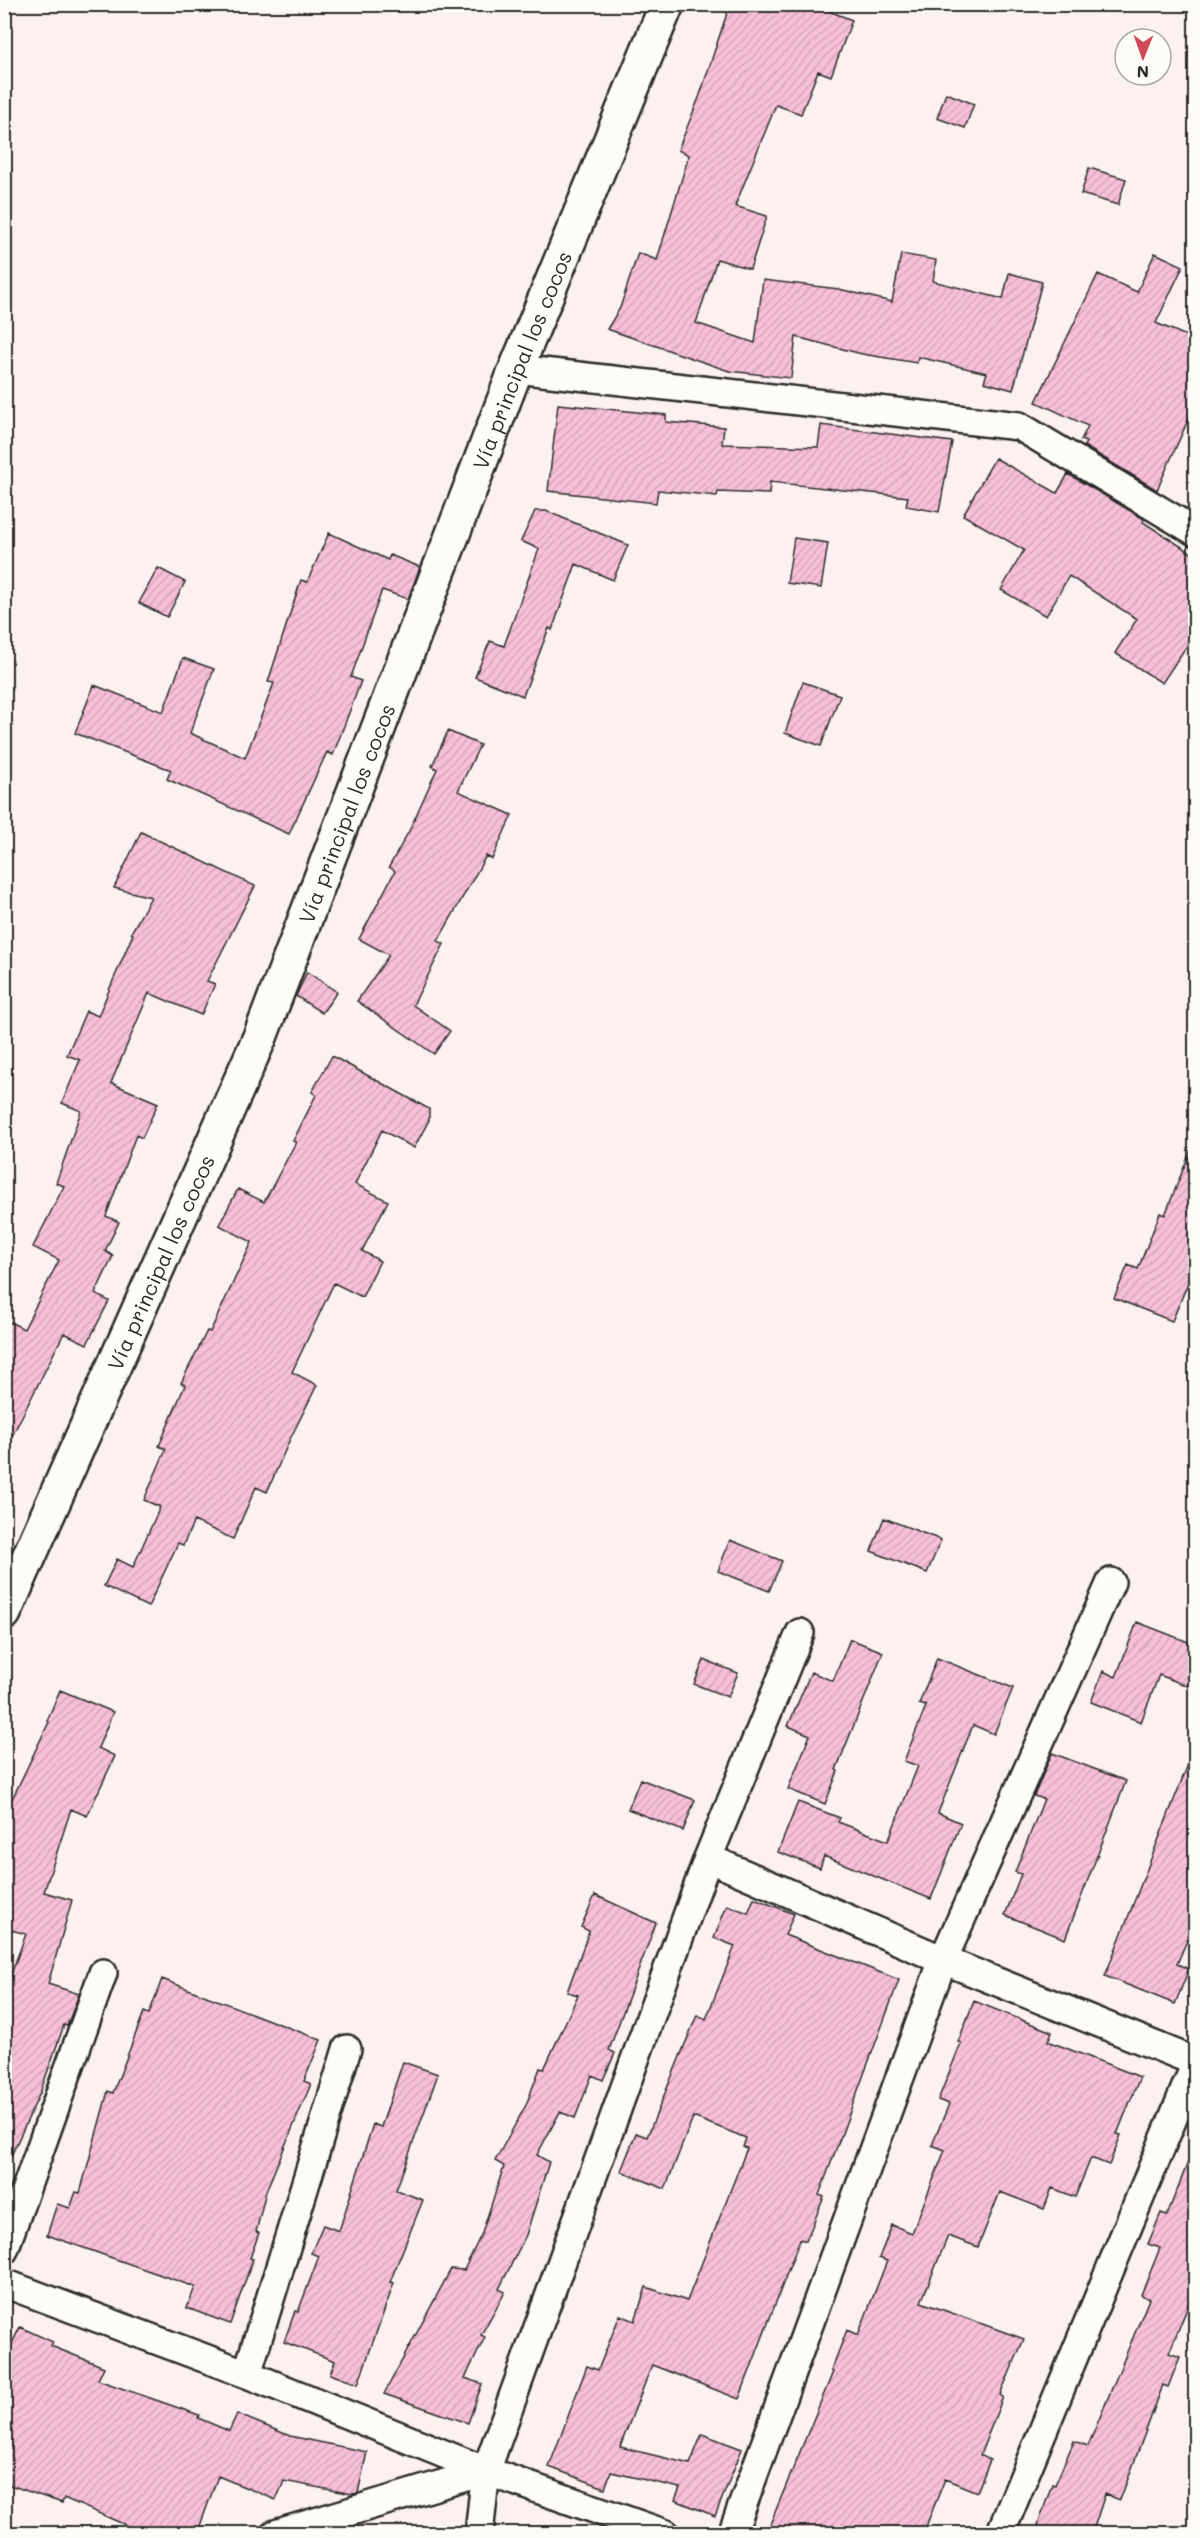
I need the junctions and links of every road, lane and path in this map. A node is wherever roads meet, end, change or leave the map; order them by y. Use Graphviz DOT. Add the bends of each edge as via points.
graph roads {
  1 [pos="667,4"];
  2 [pos="516,369"];
  3 [pos="1196,532"];
  4 [pos="1111,1582"];
  5 [pos="4,1613"];
  6 [pos="800,1633"];
  7 [pos="708,1858"];
  8 [pos="943,1960"];
  9 [pos="103,1973"];
  10 [pos="347,2049"];
  11 [pos="1196,2062"];
  12 [pos="4,2250"];
  13 [pos="4,2283"];
  14 [pos="247,2374"];
  15 [pos="486,2471"];
  16 [pos="275,2534"];
  17 [pos="479,2534"];
  18 [pos="666,2534"];
  19 [pos="732,2534"];
  20 [pos="1000,2534"];
  1 -- 2 [label="street, Vía principal los cocos"];
  2 -- 3 [label="street" via="1019,426"];
  2 -- 5 [label="street, Vía principal los cocos" via="260,1036"];
  4 -- 8 [label="street"];
  6 -- 7 [label="street"];
  7 -- 8 [label="street"];
  7 -- 15 [label="street"];
  8 -- 11 [label="street"];
  8 -- 19 [label="street"];
  9 -- 12 [label="street"];
  10 -- 14 [label="street"];
  11 -- 20 [label="street"];
  13 -- 14 [label="street"];
  14 -- 15 [label="street"];
  15 -- 16 [label="street"];
  15 -- 17 [label="street"];
  15 -- 18 [label="street"];
}
